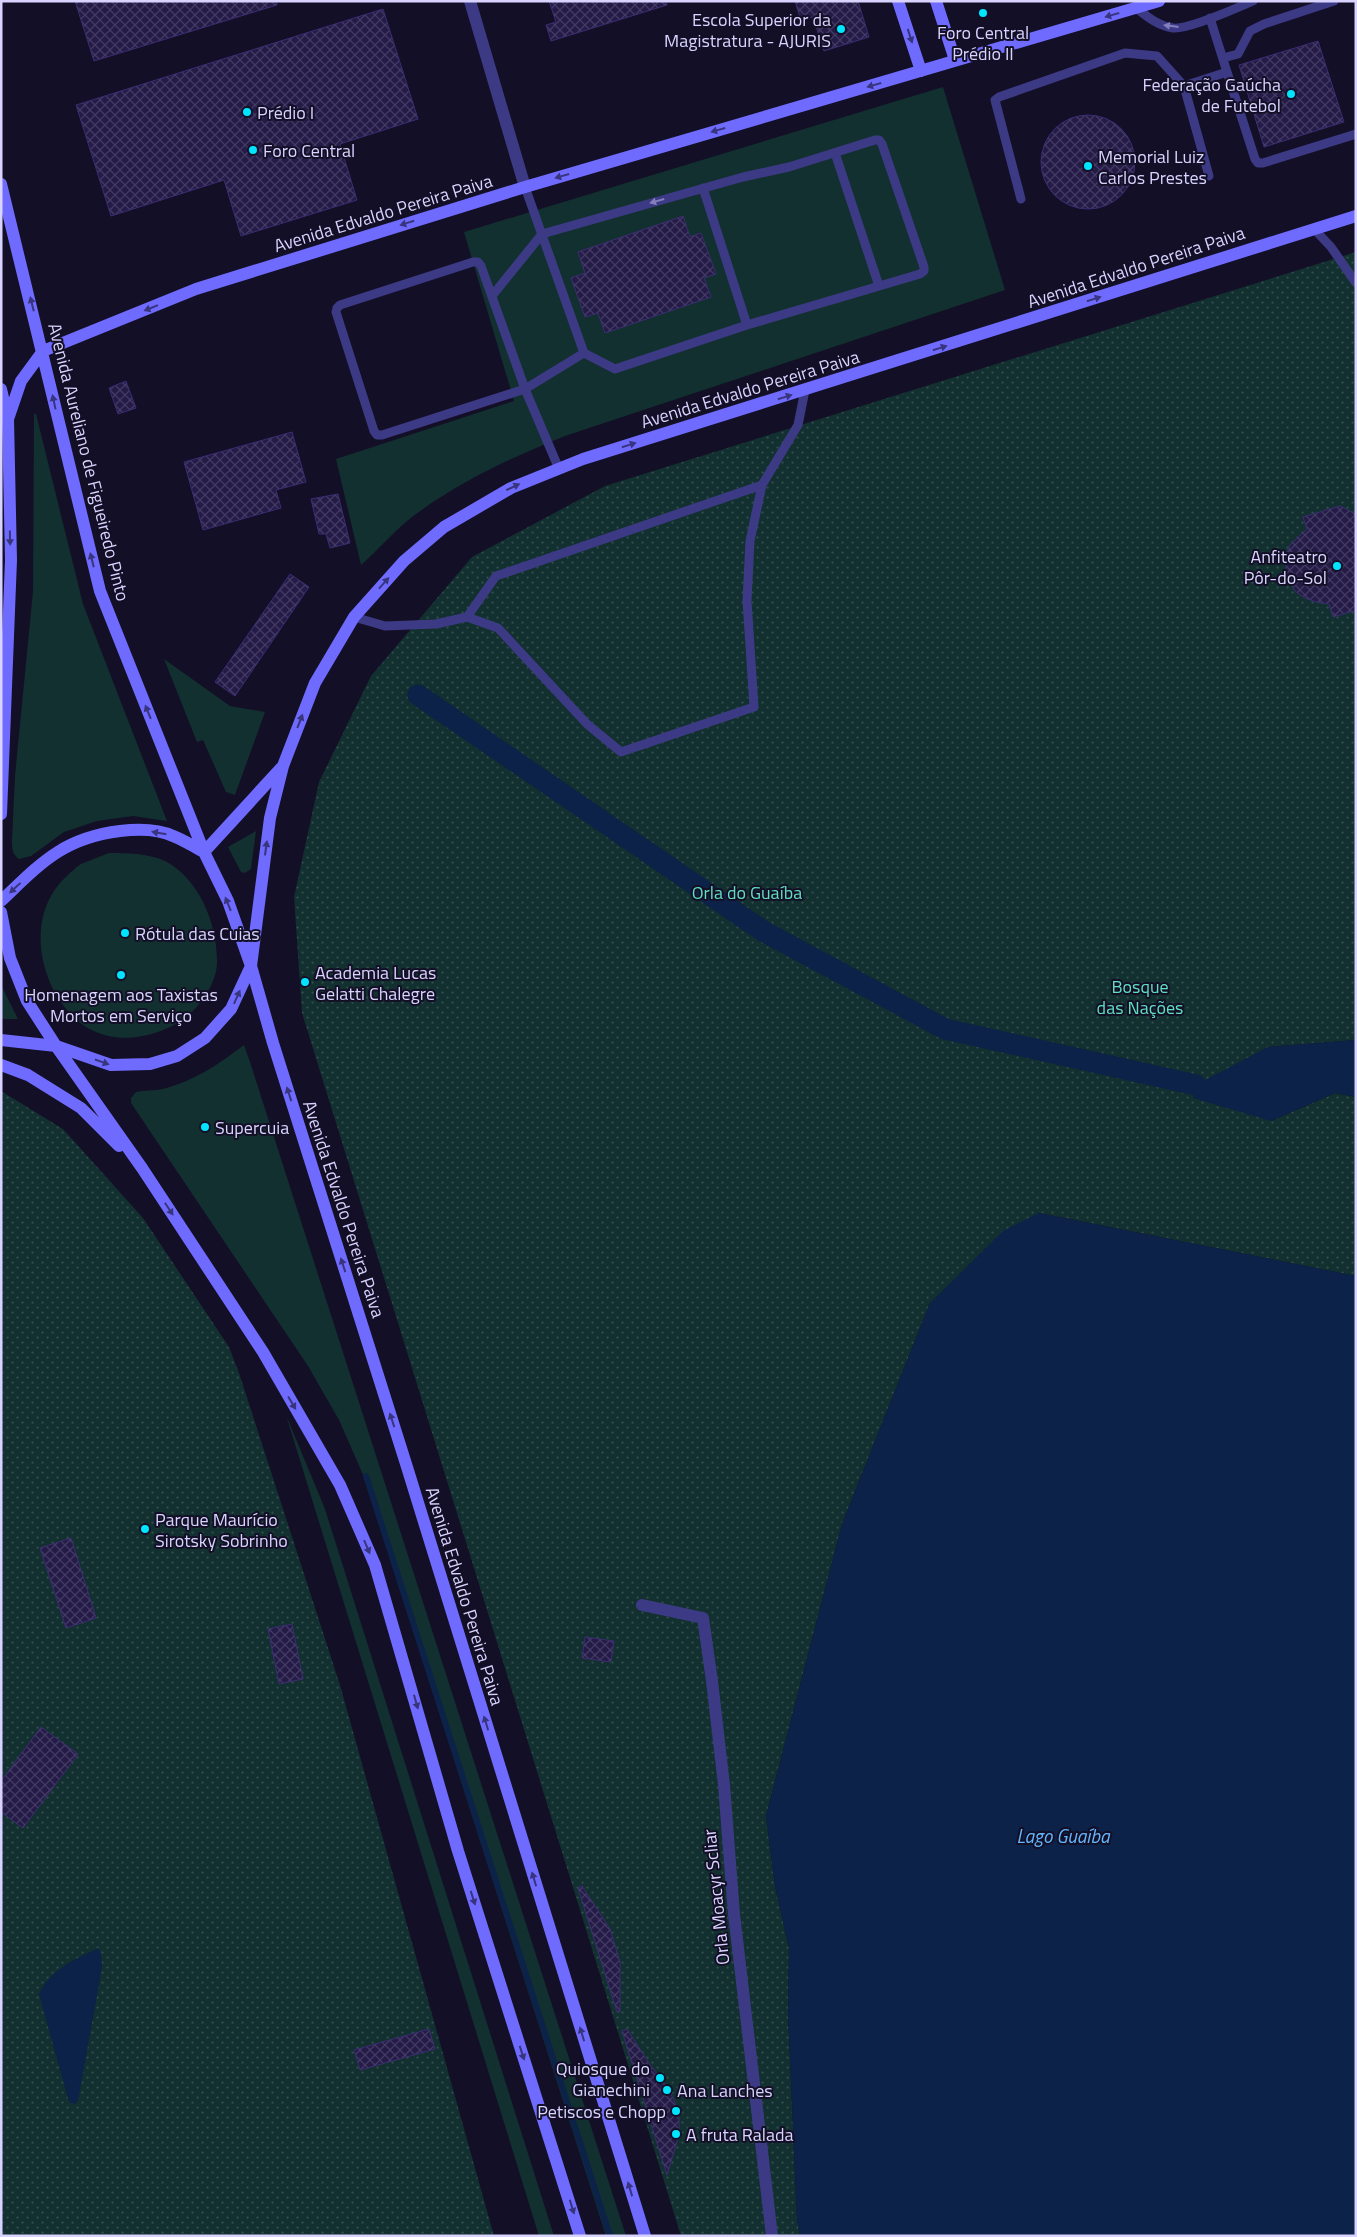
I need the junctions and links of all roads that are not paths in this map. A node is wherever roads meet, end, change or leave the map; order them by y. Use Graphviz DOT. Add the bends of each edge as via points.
graph roads {
  1 [pos="470,1"];
  2 [pos="898,1"];
  3 [pos="936,1"];
  4 [pos="1159,1"];
  5 [pos="1253,1"];
  6 [pos="1334,1"];
  7 [pos="1136,8"];
  8 [pos="1210,18"];
  9 [pos="1223,58"];
  10 [pos="955,60"];
  11 [pos="921,71"];
  12 [pos="1227,72"];
  13 [pos="1184,86"];
  14 [pos="1356,134"];
  15 [pos="834,152"];
  16 [pos="1209,176"];
  17 [pos="1,184"];
  18 [pos="525,187"];
  19 [pos="703,188"];
  20 [pos="1021,198"];
  21 [pos="1356,216"];
  22 [pos="1314,229"];
  23 [pos="542,234"];
  24 [pos="1356,283"];
  25 [pos="879,286"];
  26 [pos="492,296"];
  27 [pos="747,325"];
  28 [pos="43,351"];
  29 [pos="584,353"];
  30 [pos="524,388"];
  31 [pos="1,389"];
  32 [pos="805,390"];
  33 [pos="5,419"];
  34 [pos="559,469"];
  35 [pos="762,485"];
  36 [pos="6,559"];
  37 [pos="6,579"];
  38 [pos="354,617"];
  39 [pos="467,617"];
  40 [pos="282,766"];
  41 [pos="1,814"];
  42 [pos="204,852"];
  43 [pos="1,901"];
  44 [pos="1,912"];
  45 [pos="251,966"];
  46 [pos="1,1040"];
  47 [pos="56,1046"];
  48 [pos="1,1065"];
  49 [pos="142,1168"];
  50 [pos="642,1605"];
  51 [pos="580,2236"];
  52 [pos="645,2236"];
  53 [pos="772,2236"];
  1 -- 18 [label="street"];
  2 -- 11 [label="main road, one-way"];
  3 -- 10 [label="main road"];
  4 -- 7 [label="main road, Avenida Edvaldo Pereira Paiva"];
  5 -- 8 [label="lane"];
  6 -- 9 [label="lane" via="1250,31 1238,54"];
  8 -- 7 [label="lane, one-way" via="1175,29 1158,24"];
  7 -- 10 [label="main road, Avenida Edvaldo Pereira Paiva, one-way"];
  8 -- 9 [label="lane"];
  9 -- 12 [label="lane"];
  10 -- 11 [label="main road, Avenida Edvaldo Pereira Paiva"];
  11 -- 18 [label="main road, Avenida Edvaldo Pereira Paiva, one-way"];
  12 -- 13 [label="lane"];
  12 -- 14 [label="lane" via="1258,163"];
  13 -- 16 [label="lane"];
  13 -- 20 [label="lane" via="1157,56 1125,53 999,97 995,105"];
  15 -- 19 [label="lane" via="790,167"];
  15 -- 25 [label="lane"];
  15 -- 25 [label="lane" via="879,140 924,266 924,272 920,274"];
  28 -- 17 [label="main road, Avenida Aureliano de Figueiredo Pinto, one-way"];
  18 -- 23 [label="lane"];
  18 -- 28 [label="main road, Avenida Edvaldo Pereira Paiva, one-way" via="196,289"];
  19 -- 23 [label="lane, one-way"];
  19 -- 27 [label="lane"];
  21 -- 22 [label="main road, Avenida Edvaldo Pereira Paiva"];
  22 -- 24 [label="lane"];
  32 -- 22 [label="main road, Avenida Edvaldo Pereira Paiva, one-way"];
  23 -- 26 [label="lane"];
  23 -- 29 [label="lane"];
  25 -- 27 [label="lane"];
  26 -- 30 [label="lane"];
  26 -- 30 [label="lane" via="481,266 473,262 340,305 336,312 377,435"];
  27 -- 29 [label="lane" via="615,369"];
  28 -- 33 [label="main road" via="21,381"];
  42 -- 28 [label="main road, Avenida Aureliano de Figueiredo Pinto, one-way" via="100,591"];
  29 -- 30 [label="lane"];
  30 -- 34 [label="lane"];
  31 -- 33 [label="main road"];
  34 -- 32 [label="main road, Avenida Edvaldo Pereira Paiva, one-way"];
  32 -- 35 [label="lane" via="798,426"];
  33 -- 36 [label="main road, one-way"];
  38 -- 34 [label="main road, Avenida Edvaldo Pereira Paiva, one-way" via="404,561 444,527 511,488"];
  35 -- 39 [label="lane" via="496,576"];
  35 -- 39 [label="lane" via="750,541 747,601 754,707 621,752 587,724 498,628"];
  36 -- 37 [label="main road"];
  37 -- 41 [label="main road"];
  38 -- 39 [label="lane" via="385,626 436,624"];
  40 -- 38 [label="main road, Avenida Edvaldo Pereira Paiva, one-way" via="315,683"];
  40 -- 42 [label="main road, Avenida Edvaldo Pereira Paiva"];
  45 -- 40 [label="main road, Avenida Edvaldo Pereira Paiva, one-way" via="270,818"];
  42 -- 43 [label="main road, one-way" via="172,835 136,829 101,833 71,843 41,863"];
  45 -- 42 [label="main road, Avenida Aureliano de Figueiredo Pinto, one-way" via="228,901"];
  44 -- 47 [label="main road" via="10,958 27,1001"];
  47 -- 45 [label="main road, Avenida Edvaldo Pereira Paiva, one-way" via="111,1065 150,1064 177,1056 205,1038 231,1009"];
  52 -- 45 [label="main road, Avenida Edvaldo Pereira Paiva, one-way"];
  46 -- 47 [label="main road, Avenida Edvaldo Pereira Paiva"];
  47 -- 49 [label="main road"];
  48 -- 49 [label="main road" via="28,1075 81,1108"];
  49 -- 51 [label="main road, one-way" via="263,1352 340,1485 374,1565 458,1851"];
  50 -- 53 [label="street, Orla Moacyr Scliar" via="703,1618"];
}
